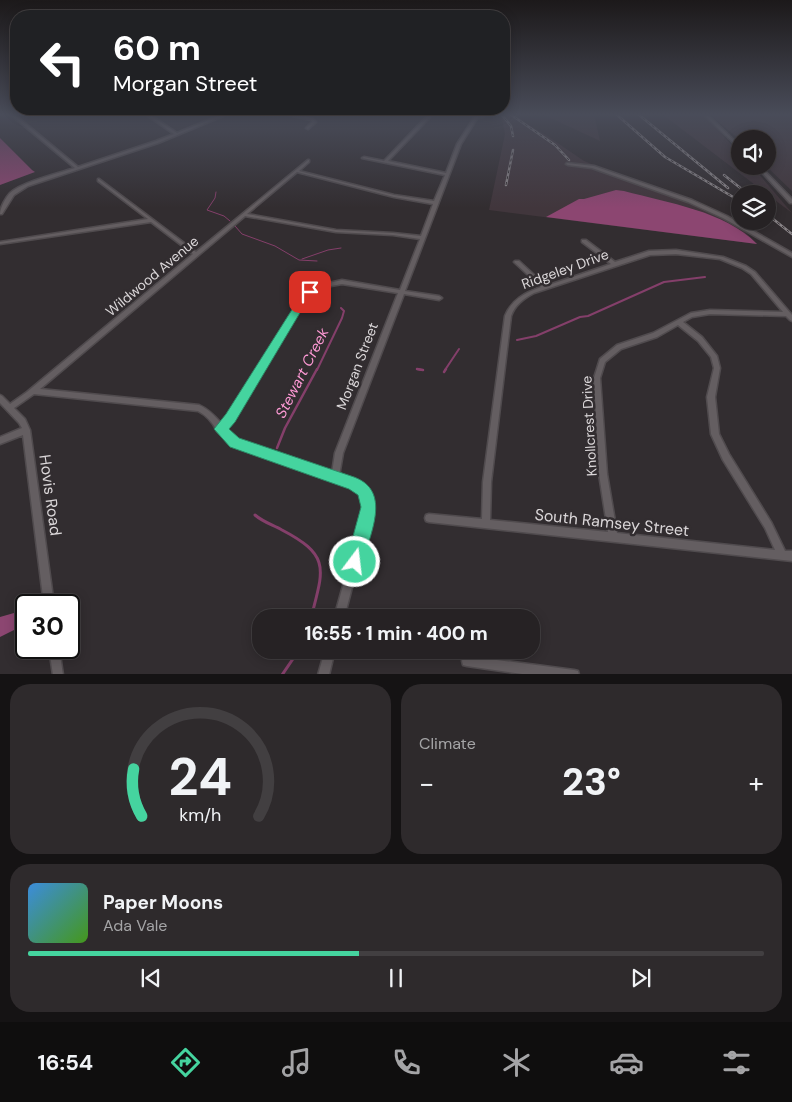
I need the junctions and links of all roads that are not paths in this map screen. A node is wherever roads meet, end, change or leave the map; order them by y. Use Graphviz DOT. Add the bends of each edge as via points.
graph roads {
  1 [pos="50,145"];
  2 [pos="143,145"];
  3 [pos="401,145"];
  4 [pos="458,145"];
  5 [pos="364,158"];
  6 [pos="308,161"];
  7 [pos="385,162"];
  8 [pos="570,164"];
  9 [pos="78,168"];
  10 [pos="296,171"];
  11 [pos="448,174"];
  12 [pos="766,175"];
  13 [pos="99,180"];
  14 [pos="784,194"];
  15 [pos="792,194"];
  16 [pos="436,202"];
  17 [pos="792,202"];
  18 [pos="2,207"];
  19 [pos="0,213"];
  20 [pos="244,215"];
  21 [pos="152,220"];
  22 [pos="422,238"];
  23 [pos="584,242"];
  24 [pos="0,244"];
  25 [pos="196,254"];
  26 [pos="792,255"];
  27 [pos="517,262"];
  28 [pos="614,264"];
  29 [pos="545,288"];
  30 [pos="402,292"];
  31 [pos="439,298"];
  32 [pos="790,317"];
  33 [pos="678,322"];
  34 [pos="32,391"];
  35 [pos="0,398"];
  36 [pos="9,408"];
  37 [pos="220,429"];
  38 [pos="26,430"];
  39 [pos="0,441"];
  40 [pos="335,478"];
  41 [pos="429,518"];
  42 [pos="486,524"];
  43 [pos="613,538"];
  44 [pos="787,555"];
  45 [pos="48,594"];
  46 [pos="341,609"];
  47 [pos="56,659"];
  48 [pos="327,659"];
  49 [pos="467,661"];
  50 [pos="58,674"];
  51 [pos="323,674"];
  52 [pos="574,674"];
  1 -- 9 [label="street"];
  2 -- 9 [label="street"];
  3 -- 7 [label="street"];
  4 -- 11 [label="street, Morgan Street"];
  5 -- 7 [label="street"];
  6 -- 10 [label="street, Wildwood Avenue"];
  7 -- 11 [label="street"];
  8 -- 26 [label="street" via="615,174 690,201"];
  9 -- 18 [label="street" via="21,188"];
  10 -- 16 [label="street" via="398,198"];
  10 -- 20 [label="street, Wildwood Avenue"];
  11 -- 16 [label="street, Morgan Street"];
  12 -- 14 [label="street"];
  13 -- 21 [label="street"];
  14 -- 15 [label="street"];
  14 -- 17 [label="street"];
  16 -- 22 [label="street, Morgan Street"];
  18 -- 19 [label="street"];
  20 -- 22 [label="street" via="336,231"];
  20 -- 25 [label="street, Wildwood Avenue"];
  21 -- 24 [label="street"];
  21 -- 25 [label="street"];
  22 -- 30 [label="street, Morgan Street"];
  23 -- 28 [label="street"];
  25 -- 34 [label="street, Wildwood Avenue"];
  27 -- 29 [label="street"];
  28 -- 29 [label="street, Ridgeley Drive"];
  28 -- 32 [label="street, Ridgeley Drive" via="662,252 728,260 753,273"];
  29 -- 42 [label="street, Ridgeley Drive" via="521,298 512,306 508,316 487,482"];
  30 -- 31 [label="street"];
  30 -- 37 [label="street" via="342,282 325,284 310,292"];
  30 -- 40 [label="street, Morgan Street" via="339,453"];
  32 -- 33 [label="street, Knollcrest Drive" via="702,312"];
  33 -- 43 [label="street, Knollcrest Drive" via="656,335 619,347 606,356 599,369 604,474"];
  33 -- 44 [label="street" via="700,338 714,356 716,368 711,397 715,434"];
  34 -- 36 [label="street, Wildwood Avenue"];
  34 -- 37 [label="street" via="194,407 210,415"];
  35 -- 36 [label="street, Hovis Road"];
  36 -- 38 [label="street, Hovis Road"];
  37 -- 40 [label="street" via="235,442"];
  38 -- 39 [label="street"];
  38 -- 45 [label="street, Hovis Road"];
  40 -- 46 [label="street" via="360,487 367,496 369,507"];
  41 -- 42 [label="street, South Ramsey Street"];
  42 -- 43 [label="street, South Ramsey Street"];
  43 -- 44 [label="street, South Ramsey Street"];
  47 -- 50 [label="street"];
  48 -- 51 [label="street"];
  49 -- 52 [label="street"];
}
